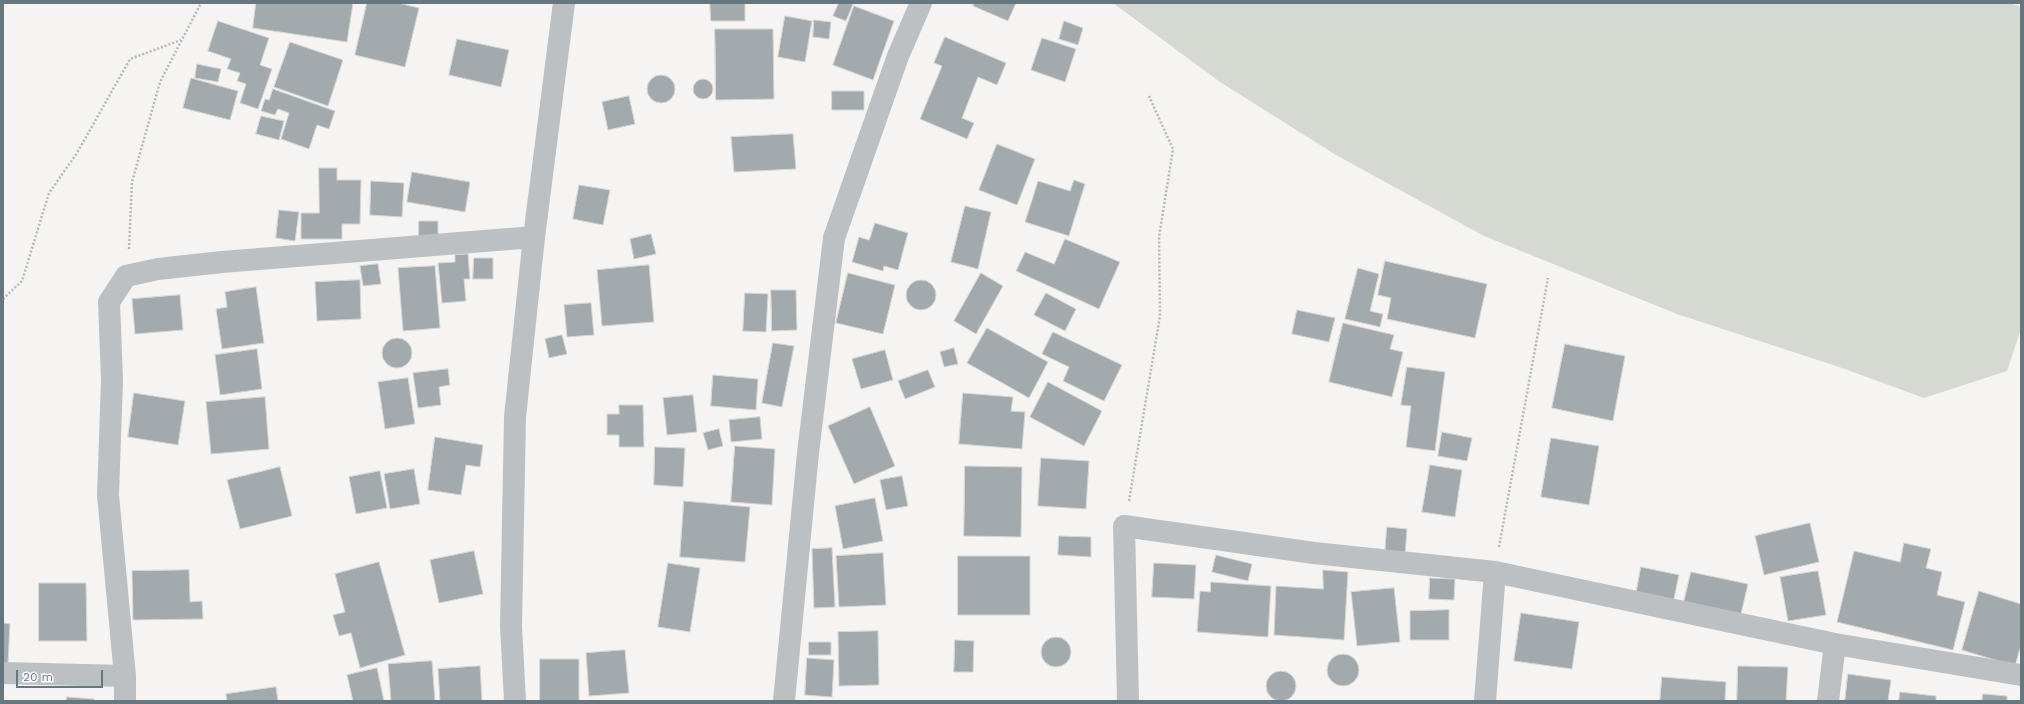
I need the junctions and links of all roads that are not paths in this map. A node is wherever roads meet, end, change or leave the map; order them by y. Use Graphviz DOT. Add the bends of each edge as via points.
graph roads {
  1 [pos="564,3"];
  2 [pos="920,3"];
  3 [pos="534,237"];
  4 [pos="1495,572"];
  5 [pos="1835,644"];
  6 [pos="3,673"];
  7 [pos="2021,675"];
  8 [pos="125,676"];
  9 [pos="125,701"];
  10 [pos="515,701"];
  11 [pos="784,701"];
  12 [pos="1128,701"];
  13 [pos="1485,701"];
  14 [pos="1828,701"];
  1 -- 3 [label="street"];
  2 -- 11 [label="street" via="898,56 834,238 808,453"];
  3 -- 8 [label="street" via="222,262 158,269 126,276 109,302 112,380 108,495"];
  3 -- 10 [label="street" via="515,417 510,626"];
  4 -- 5 [label="street"];
  4 -- 12 [label="street" via="1314,553 1124,526"];
  4 -- 13 [label="street"];
  5 -- 7 [label="street"];
  5 -- 14 [label="street"];
  6 -- 8 [label="street"];
  8 -- 9 [label="street"];
}
